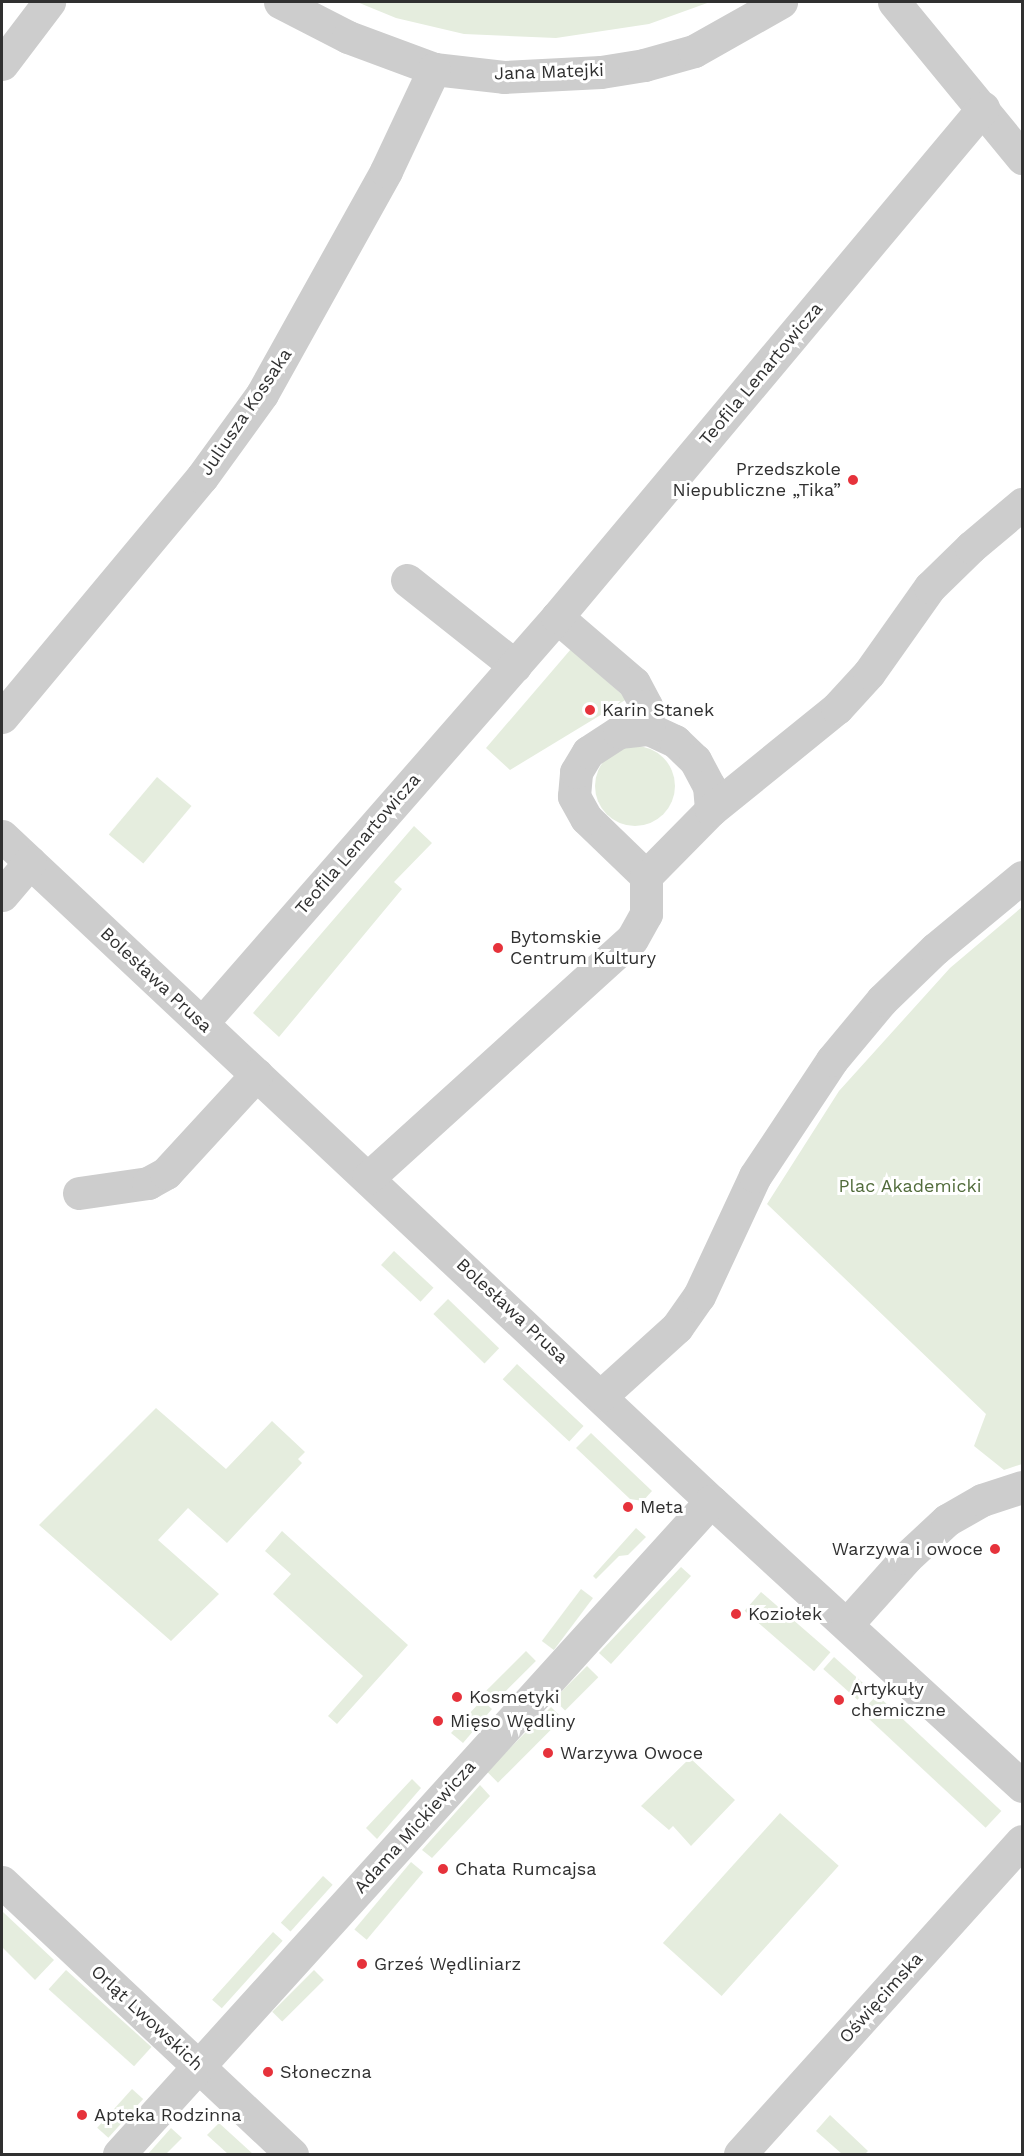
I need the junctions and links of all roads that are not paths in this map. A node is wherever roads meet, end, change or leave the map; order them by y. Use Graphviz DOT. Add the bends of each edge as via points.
graph roads {
  1 [pos="49,2"];
  2 [pos="280,2"];
  3 [pos="781,2"];
  4 [pos="894,2"];
  5 [pos="7,44"];
  6 [pos="434,69"];
  7 [pos="983,108"];
  8 [pos="1023,158"];
  9 [pos="1023,504"];
  10 [pos="407,580"];
  11 [pos="557,617"];
  12 [pos="515,666"];
  13 [pos="2,717"];
  14 [pos="649,729"];
  15 [pos="711,810"];
  16 [pos="2,836"];
  17 [pos="30,862"];
  18 [pos="646,876"];
  19 [pos="1023,877"];
  20 [pos="2,895"];
  21 [pos="202,1023"];
  22 [pos="257,1074"];
  23 [pos="368,1178"];
  24 [pos="79,1193"];
  25 [pos="602,1395"];
  26 [pos="1023,1487"];
  27 [pos="711,1501"];
  28 [pos="847,1624"];
  29 [pos="1023,1786"];
  30 [pos="1023,1841"];
  31 [pos="2,1882"];
  32 [pos="198,2066"];
  33 [pos="119,2154"];
  34 [pos="292,2154"];
  35 [pos="740,2154"];
  1 -- 5 [label="street"];
  2 -- 6 [label="street, Jana Matejki" via="348,37"];
  3 -- 6 [label="street, Jana Matejki" via="694,51 644,65 600,72 504,77"];
  4 -- 7 [label="street"];
  6 -- 13 [label="street, Juliusza Kossaka" via="386,171 262,394 202,477"];
  7 -- 8 [label="street"];
  7 -- 11 [label="street, Teofila Lenartowicza"];
  9 -- 15 [label="street" via="930,587 870,673 837,708"];
  10 -- 12 [label="street"];
  11 -- 12 [label="street, Teofila Lenartowicza"];
  11 -- 14 [label="street" via="634,683 646,706"];
  12 -- 21 [label="street, Teofila Lenartowicza"];
  14 -- 15 [label="street" via="675,741 695,760 709,786"];
  14 -- 18 [label="street" via="619,732 588,752 576,772 574,796 586,818"];
  15 -- 18 [label="street"];
  16 -- 17 [label="street, Bolesława Prusa"];
  17 -- 20 [label="street"];
  17 -- 21 [label="street, Bolesława Prusa"];
  18 -- 23 [label="street" via="646,914 632,939"];
  19 -- 25 [label="street" via="897,985 832,1060 755,1176 699,1296 677,1327"];
  21 -- 22 [label="street, Bolesława Prusa"];
  22 -- 23 [label="street, Bolesława Prusa"];
  22 -- 24 [label="street" via="166,1173 148,1184"];
  23 -- 25 [label="street, Bolesława Prusa"];
  25 -- 27 [label="street, Bolesława Prusa"];
  26 -- 28 [label="street" via="982,1500 947,1520 906,1558"];
  27 -- 28 [label="street, Bolesława Prusa"];
  27 -- 32 [label="street, Adama Mickiewicza"];
  28 -- 29 [label="street, Bolesława Prusa"];
  30 -- 35 [label="street, Oświęcimska"];
  31 -- 32 [label="street, Orląt Lwowskich"];
  32 -- 33 [label="street, Adama Mickiewicza"];
  32 -- 34 [label="street, Orląt Lwowskich"];
}
